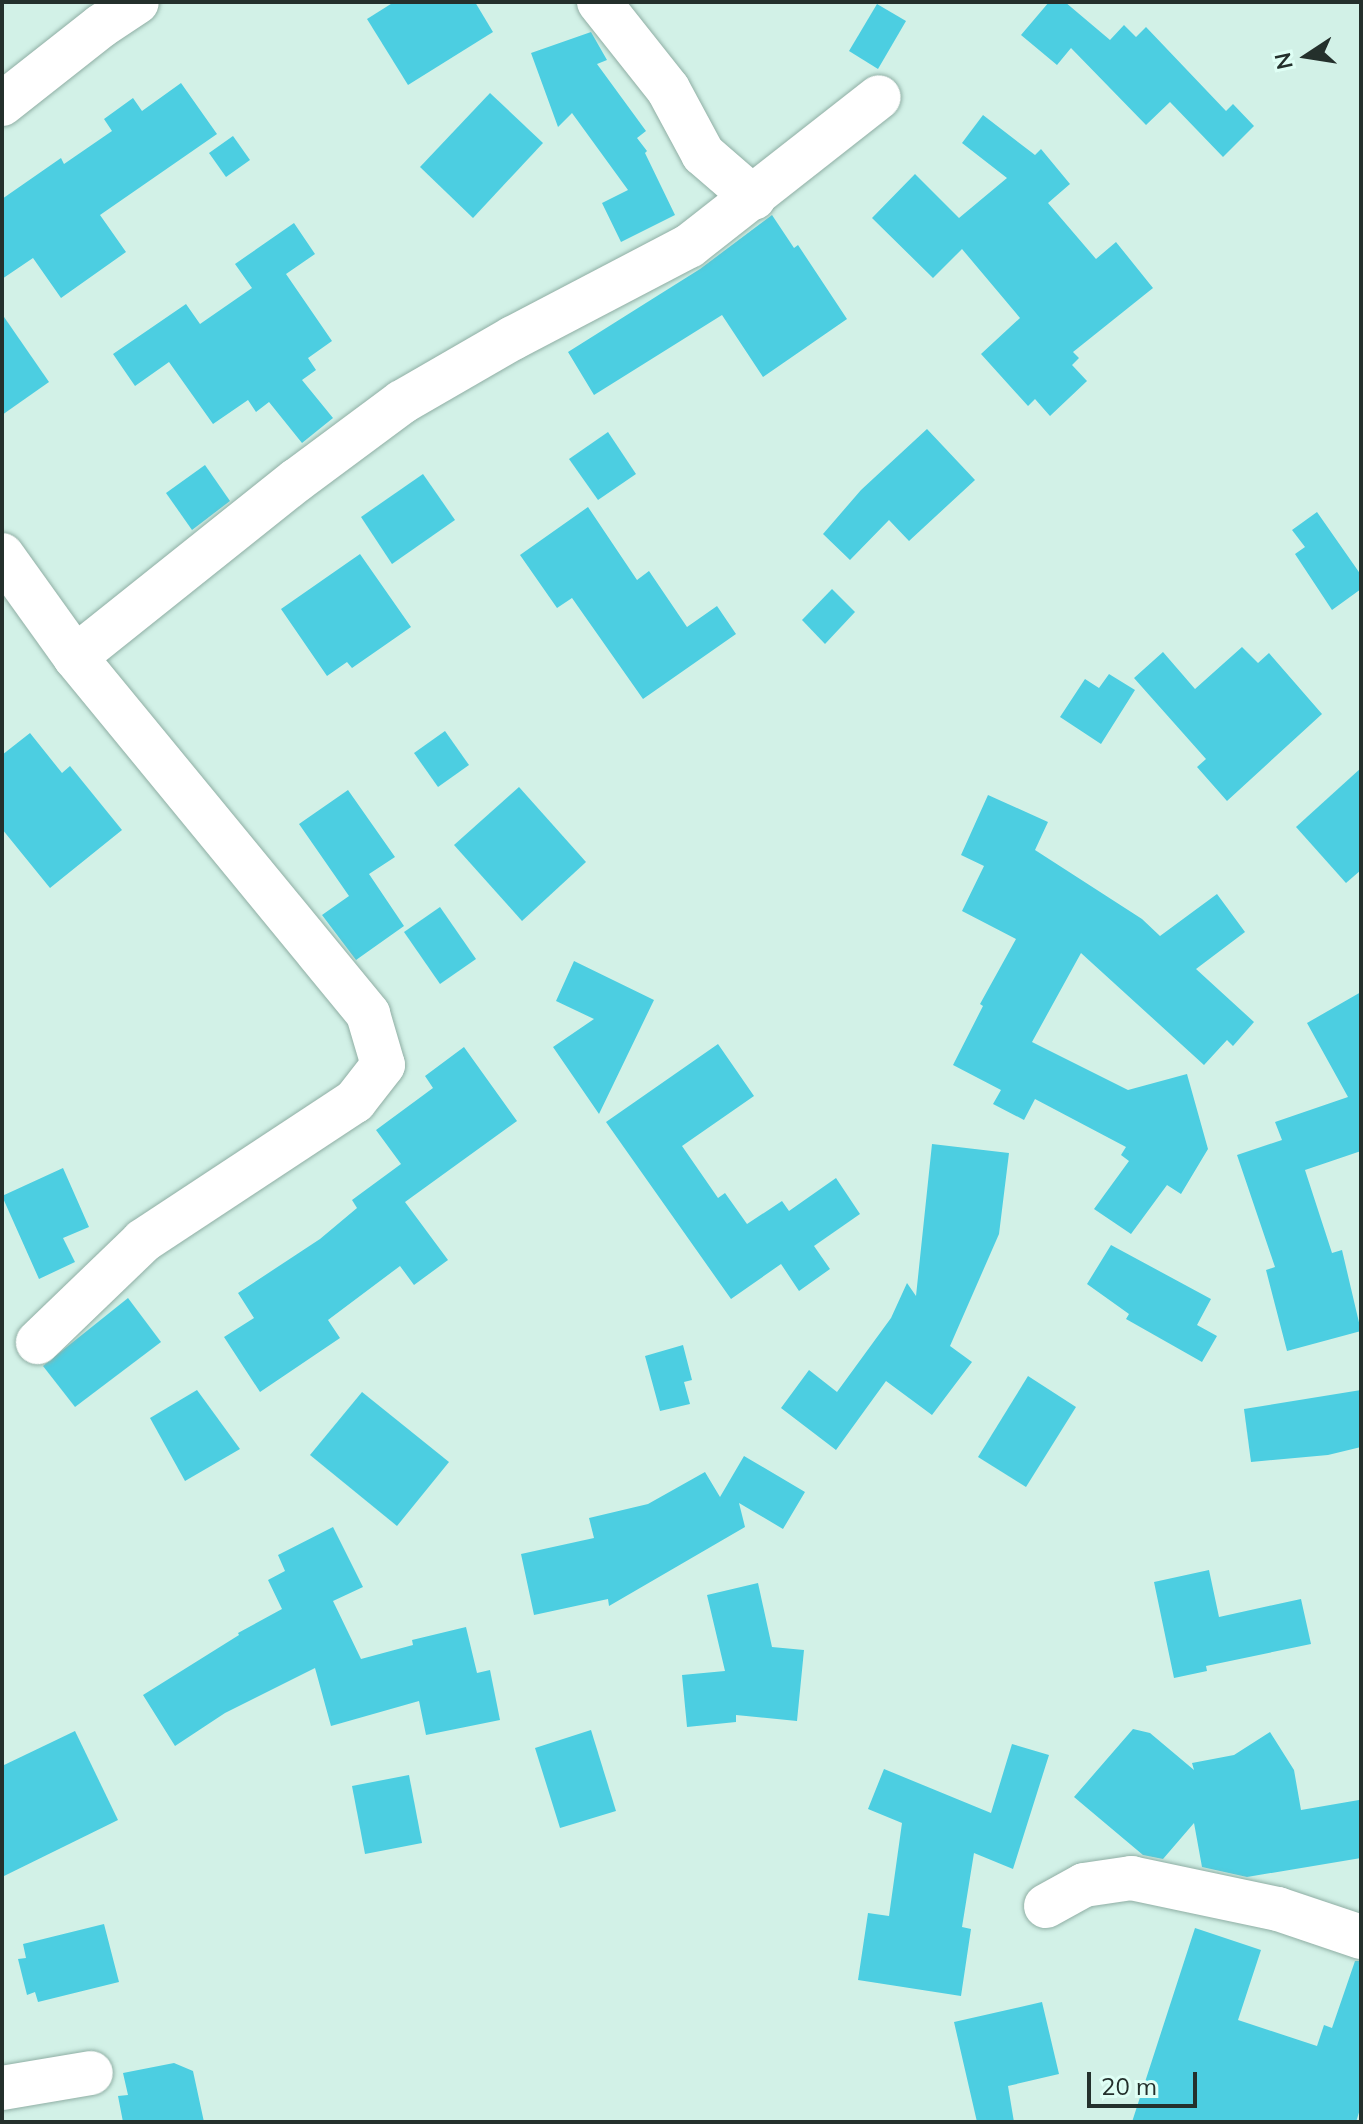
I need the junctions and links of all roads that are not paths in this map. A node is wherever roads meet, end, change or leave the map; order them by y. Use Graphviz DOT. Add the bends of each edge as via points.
graph roads {
  1 [pos="137,2"];
  2 [pos="599,2"];
  3 [pos="879,97"];
  4 [pos="2,104"];
  5 [pos="754,198"];
  6 [pos="2,555"];
  7 [pos="75,657"];
  8 [pos="38,1342"];
  9 [pos="1046,1906"];
  10 [pos="1361,1937"];
  11 [pos="91,2073"];
  12 [pos="2,2088"];
  1 -- 4 [label="street"];
  2 -- 5 [label="street" via="668,89 703,154"];
  3 -- 5 [label="street"];
  5 -- 7 [label="street" via="689,246 402,402"];
  6 -- 7 [label="street"];
  7 -- 8 [label="street" via="368,1014 383,1065 355,1101 143,1241"];
  9 -- 10 [label="street" via="1084,1885 1131,1878 1278,1909"];
  11 -- 12 [label="street"];
}
